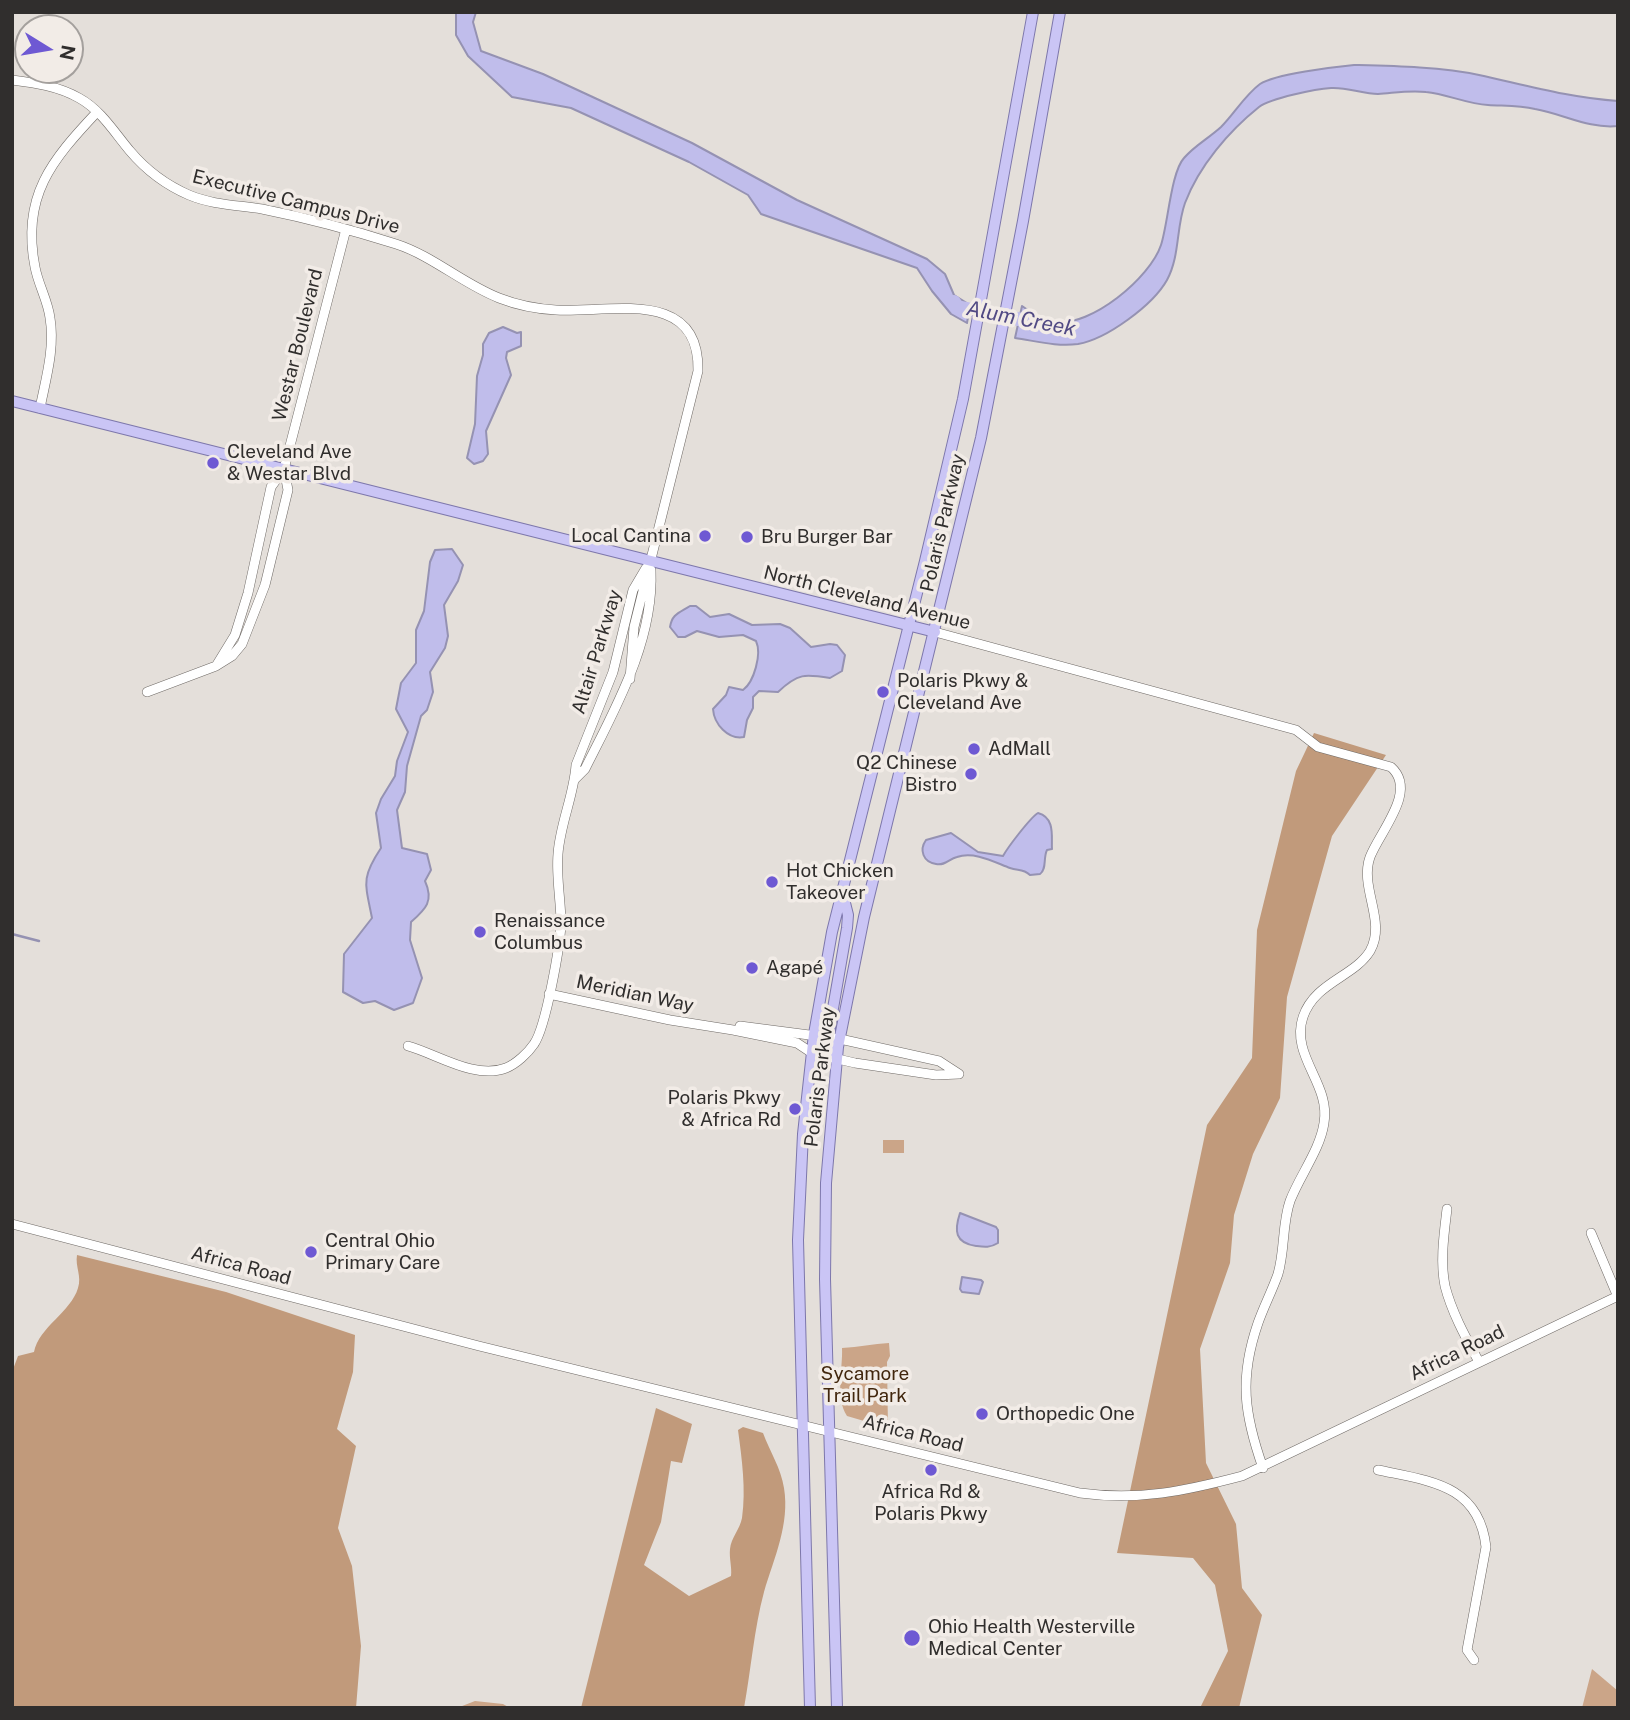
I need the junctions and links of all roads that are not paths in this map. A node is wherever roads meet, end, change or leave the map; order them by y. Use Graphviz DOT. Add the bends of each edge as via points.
graph roads {
  1 [pos="1033,12"];
  2 [pos="1060,12"];
  3 [pos="12,80"];
  4 [pos="97,112"];
  5 [pos="346,229"];
  6 [pos="12,401"];
  7 [pos="40,408"];
  8 [pos="284,469"];
  9 [pos="651,561"];
  10 [pos="909,626"];
  11 [pos="934,632"];
  12 [pos="216,666"];
  13 [pos="147,692"];
  14 [pos="575,779"];
  15 [pos="842,892"];
  16 [pos="550,994"];
  17 [pos="714,1027"];
  18 [pos="814,1034"];
  19 [pos="834,1038"];
  20 [pos="408,1046"];
  21 [pos="812,1053"];
  22 [pos="837,1058"];
  23 [pos="1447,1209"];
  24 [pos="12,1224"];
  25 [pos="1591,1233"];
  26 [pos="1618,1296"];
  27 [pos="1479,1362"];
  28 [pos="802,1424"];
  29 [pos="829,1432"];
  30 [pos="1263,1468"];
  31 [pos="1378,1470"];
  32 [pos="1474,1660"];
  33 [pos="810,1708"];
  34 [pos="837,1708"];
  1 -- 10 [label="main road, Polaris Parkway" via="963,400"];
  2 -- 11 [label="main road, Polaris Parkway" via="1000,348"];
  3 -- 4 [label="street, Executive Campus Drive" via="55,88"];
  4 -- 5 [label="street, Executive Campus Drive" via="141,163 182,192 205,201"];
  4 -- 7 [label="street" via="48,171 33,217 35,269 50,317 52,343"];
  5 -- 8 [label="street, Westar Boulevard"];
  5 -- 9 [label="street, Executive Campus Drive" via="406,247 481,290 519,304 554,310 648,308 670,315 686,327 697,349 698,371"];
  6 -- 7 [label="main road, North Cleveland Avenue"];
  7 -- 8 [label="main road, North Cleveland Avenue"];
  8 -- 9 [label="main road, North Cleveland Avenue"];
  8 -- 12 [label="street, Westar Boulevard" via="271,487 236,635"];
  8 -- 12 [label="street, Westar Boulevard" via="288,490 265,585 242,645"];
  9 -- 10 [label="main road, North Cleveland Avenue"];
  9 -- 14 [label="street, Altair Parkway" via="633,590 613,672 576,765"];
  9 -- 14 [label="street, Altair Parkway" via="653,594 629,679 585,769"];
  10 -- 11 [label="main road, North Cleveland Avenue"];
  10 -- 15 [label="main road, Polaris Parkway"];
  11 -- 19 [label="main road, Polaris Parkway"];
  11 -- 30 [label="street, North Cleveland Avenue" via="1296,730 1318,747 1391,767 1402,782 1396,806 1370,859 1367,877 1376,921 1374,940 1369,952 1310,1002 1300,1027 1303,1054 1321,1090 1325,1116 1290,1202 1279,1271 1250,1346 1246,1410"];
  12 -- 13 [label="street, Westar Boulevard"];
  14 -- 16 [label="street, Altair Parkway" via="558,847 561,923"];
  15 -- 18 [label="main road, Polaris Parkway"];
  15 -- 19 [label="main road" via="848,915"];
  16 -- 17 [label="street, Meridian Way"];
  16 -- 20 [label="street, Altair Parkway" via="534,1045 505,1068 473,1069"];
  17 -- 18 [label="street, Meridian Way"];
  17 -- 21 [label="street, Meridian Way" via="797,1043"];
  18 -- 19 [label="street, Meridian Way"];
  18 -- 21 [label="main road, Polaris Parkway"];
  19 -- 22 [label="main road"];
  19 -- 22 [label="street, Meridian Way" via="939,1061 959,1074 909,1072"];
  21 -- 22 [label="street, Meridian Way"];
  21 -- 28 [label="main road, Polaris Parkway" via="800,1185"];
  22 -- 29 [label="main road, Polaris Parkway" via="826,1183"];
  23 -- 27 [label="street" via="1446,1287"];
  24 -- 28 [label="street, Africa Road" via="479,1346"];
  25 -- 26 [label="street"];
  26 -- 27 [label="street, Africa Road"];
  27 -- 30 [label="street, Africa Road"];
  28 -- 29 [label="street, Africa Road"];
  28 -- 33 [label="main road, Polaris Parkway"];
  29 -- 30 [label="street, Africa Road" via="1104,1497 1182,1492"];
  29 -- 34 [label="main road, Polaris Parkway"];
  31 -- 32 [label="street" via="1450,1488 1482,1524 1486,1547 1467,1650"];
}
